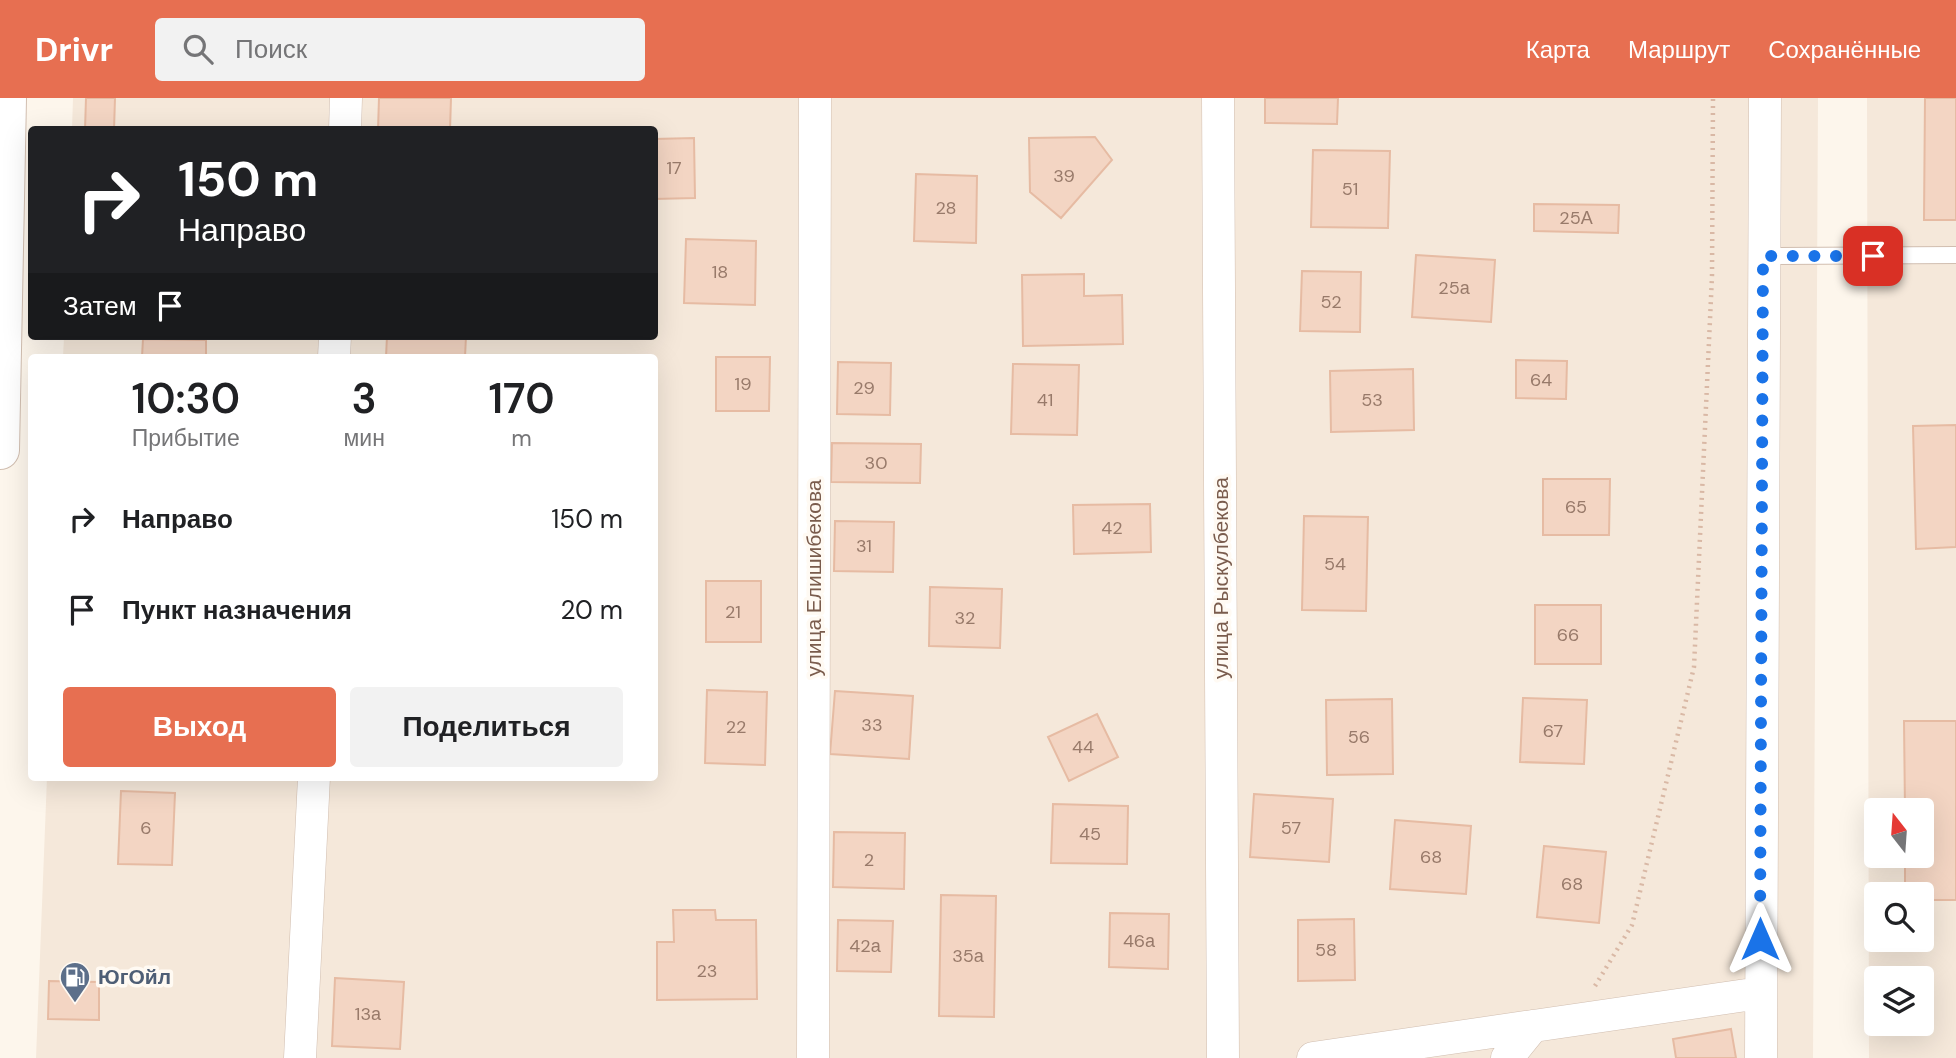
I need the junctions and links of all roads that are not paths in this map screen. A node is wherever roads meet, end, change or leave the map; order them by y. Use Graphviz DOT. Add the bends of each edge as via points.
graph roads {
  1 [pos="7,98"];
  2 [pos="346,98"];
  3 [pos="815,98"];
  4 [pos="1218,98"];
  5 [pos="1765,98"];
  6 [pos="345,126"];
  7 [pos="1956,255"];
  8 [pos="1763,256"];
  9 [pos="1,410"];
  10 [pos="0,450"];
  11 [pos="314,781"];
  12 [pos="1760,993"];
  13 [pos="1533,1026"];
  14 [pos="300,1058"];
  15 [pos="813,1058"];
  16 [pos="1223,1058"];
  17 [pos="1313,1058"];
  18 [pos="1507,1058"];
  19 [pos="1761,1058"];
  1 -- 9 [label="street"];
  2 -- 6 [label="street"];
  3 -- 15 [label="street, улица Елишибекова"];
  4 -- 16 [label="street, улица Рыскулбекова"];
  5 -- 8 [label="street"];
  7 -- 8 [label="lane"];
  8 -- 12 [label="street"];
  9 -- 10 [label="street"];
  11 -- 14 [label="street"];
  12 -- 13 [label="street"];
  12 -- 19 [label="street"];
  13 -- 17 [label="street"];
  13 -- 18 [label="street"];
}
